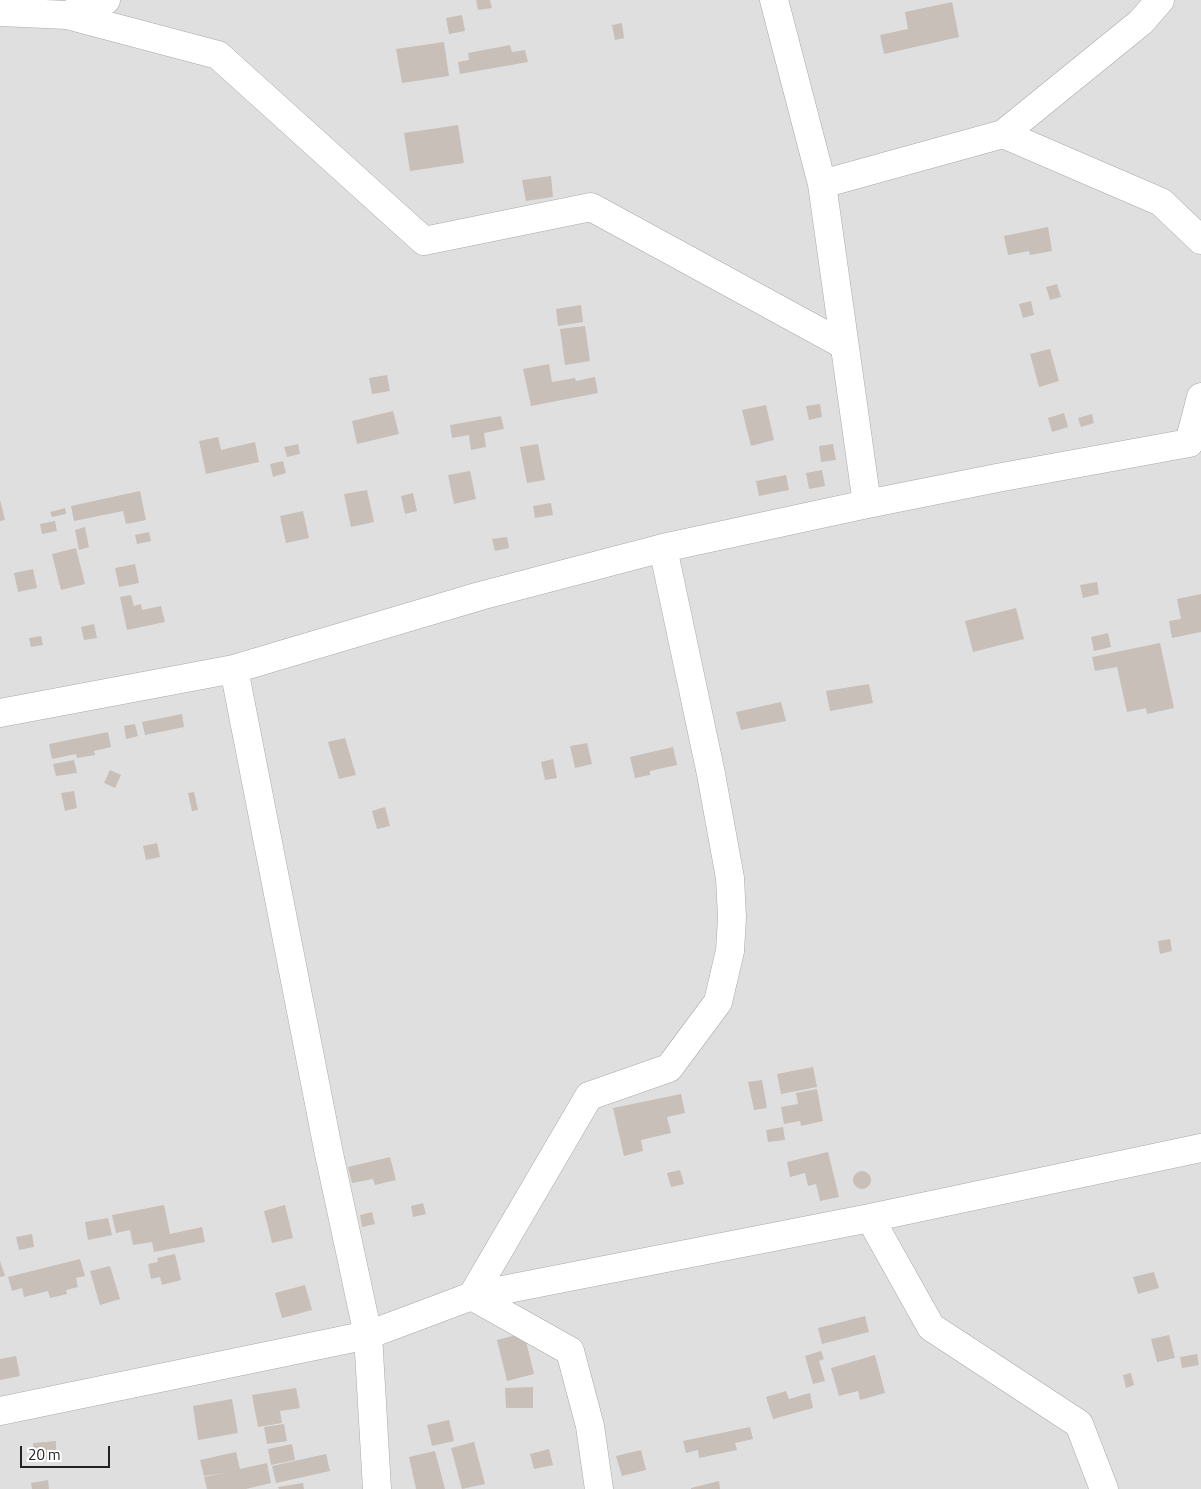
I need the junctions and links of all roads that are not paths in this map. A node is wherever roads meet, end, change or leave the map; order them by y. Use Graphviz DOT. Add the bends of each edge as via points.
graph roads {
  1 [pos="106,0"];
  2 [pos="774,0"];
  3 [pos="1160,0"];
  4 [pos="0,12"];
  5 [pos="67,16"];
  6 [pos="1003,134"];
  7 [pos="822,184"];
  8 [pos="1201,240"];
  9 [pos="844,345"];
  10 [pos="1201,397"];
  11 [pos="1195,440"];
  12 [pos="867,504"];
  13 [pos="663,548"];
  14 [pos="234,669"];
  15 [pos="0,714"];
  16 [pos="1201,1148"];
  17 [pos="870,1218"];
  18 [pos="472,1296"];
  19 [pos="368,1335"];
  20 [pos="0,1411"];
  21 [pos="377,1489"];
  22 [pos="599,1489"];
  23 [pos="1104,1489"];
  1 -- 5 [label="street"];
  2 -- 7 [label="street"];
  3 -- 6 [label="street" via="1141,22"];
  4 -- 5 [label="street"];
  5 -- 9 [label="street" via="218,55 424,241 591,207"];
  6 -- 7 [label="street"];
  6 -- 8 [label="street" via="1161,202"];
  7 -- 9 [label="street"];
  9 -- 12 [label="street"];
  10 -- 11 [label="street"];
  11 -- 12 [label="street"];
  12 -- 13 [label="street"];
  13 -- 14 [label="street" via="480,596"];
  13 -- 18 [label="street" via="730,878 730,951 718,1002 668,1068 589,1096"];
  14 -- 15 [label="street"];
  14 -- 19 [label="street" via="328,1150"];
  16 -- 17 [label="street"];
  17 -- 18 [label="street"];
  17 -- 23 [label="street" via="930,1327 1079,1424"];
  18 -- 19 [label="street"];
  18 -- 22 [label="street" via="570,1351 590,1426"];
  19 -- 20 [label="street"];
  19 -- 21 [label="street"];
}
